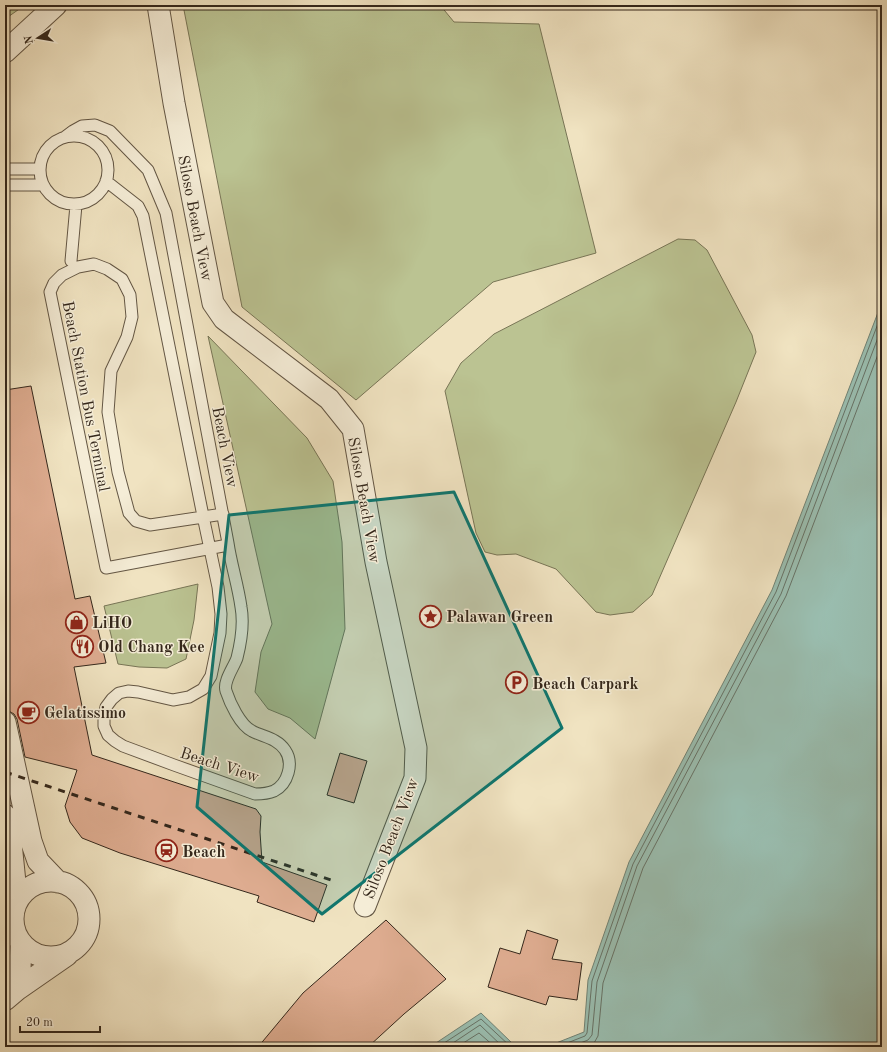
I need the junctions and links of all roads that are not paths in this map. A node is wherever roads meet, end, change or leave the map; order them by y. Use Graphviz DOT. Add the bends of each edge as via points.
graph roads {
  1 [pos="56,5"];
  2 [pos="158,5"];
  3 [pos="25,33"];
  4 [pos="5,41"];
  5 [pos="5,52"];
  6 [pos="65,137"];
  7 [pos="5,169"];
  8 [pos="40,169"];
  9 [pos="106,181"];
  10 [pos="5,185"];
  11 [pos="43,185"];
  12 [pos="76,204"];
  13 [pos="70,261"];
  14 [pos="223,514"];
  15 [pos="203,516"];
  16 [pos="228,545"];
  17 [pos="210,549"];
  18 [pos="5,722"];
  19 [pos="5,815"];
  20 [pos="58,882"];
  21 [pos="17,902"];
  22 [pos="365,906"];
  23 [pos="21,943"];
  24 [pos="71,952"];
  25 [pos="5,1000"];
  1 -- 3 [label="street"];
  2 -- 22 [label="street, Siloso Beach View" via="212,303 224,319 329,399 353,429 376,562 416,748 415,778"];
  3 -- 4 [label="street"];
  3 -- 5 [label="street"];
  6 -- 8 [label="lane, Beach View" via="47,149"];
  6 -- 9 [label="lane" via="83,138 98,147 107,162"];
  6 -- 14 [label="lane, Beach View" via="82,126 95,125 110,131 148,170 166,213"];
  7 -- 8 [label="lane"];
  8 -- 11 [label="lane, Beach View"];
  9 -- 12 [label="lane" via="94,198"];
  9 -- 15 [label="lane, Beach View" via="138,206 143,216"];
  10 -- 11 [label="lane"];
  11 -- 12 [label="lane" via="56,200"];
  12 -- 13 [label="lane"];
  14 -- 15 [label="lane, Beach Station Bus Terminal"];
  14 -- 16 [label="lane, Beach View"];
  15 -- 17 [label="lane, Beach View"];
  15 -- 17 [label="lane, Beach Station Bus Terminal" via="150,526 136,521 129,513 118,472 108,412 111,371 127,337 132,318 130,295 122,279 94,264 78,267 62,275 50,292 106,568"];
  16 -- 17 [label="lane, Beach Station Bus Terminal"];
  16 -- 17 [label="lane, Beach View" via="242,615 241,641 225,688 234,711 250,730 278,743 289,759 287,778 274,791 264,794 255,794 123,746 108,735 104,726 106,707 119,693 138,692 173,700 189,697 204,689 211,676 220,633 221,614"];
  18 -- 20 [label="street" via="31,841 38,861"];
  19 -- 21 [label="street" via="11,843"];
  20 -- 21 [label="street" via="48,881 30,887"];
  20 -- 24 [label="street" via="78,892 85,902 88,913 86,935 80,945"];
  21 -- 23 [label="street" via="14,923"];
  23 -- 24 [label="street" via="39,956 50,958"];
  23 -- 25 [label="street" via="20,969"];
  24 -- 25 [label="street"];
}
